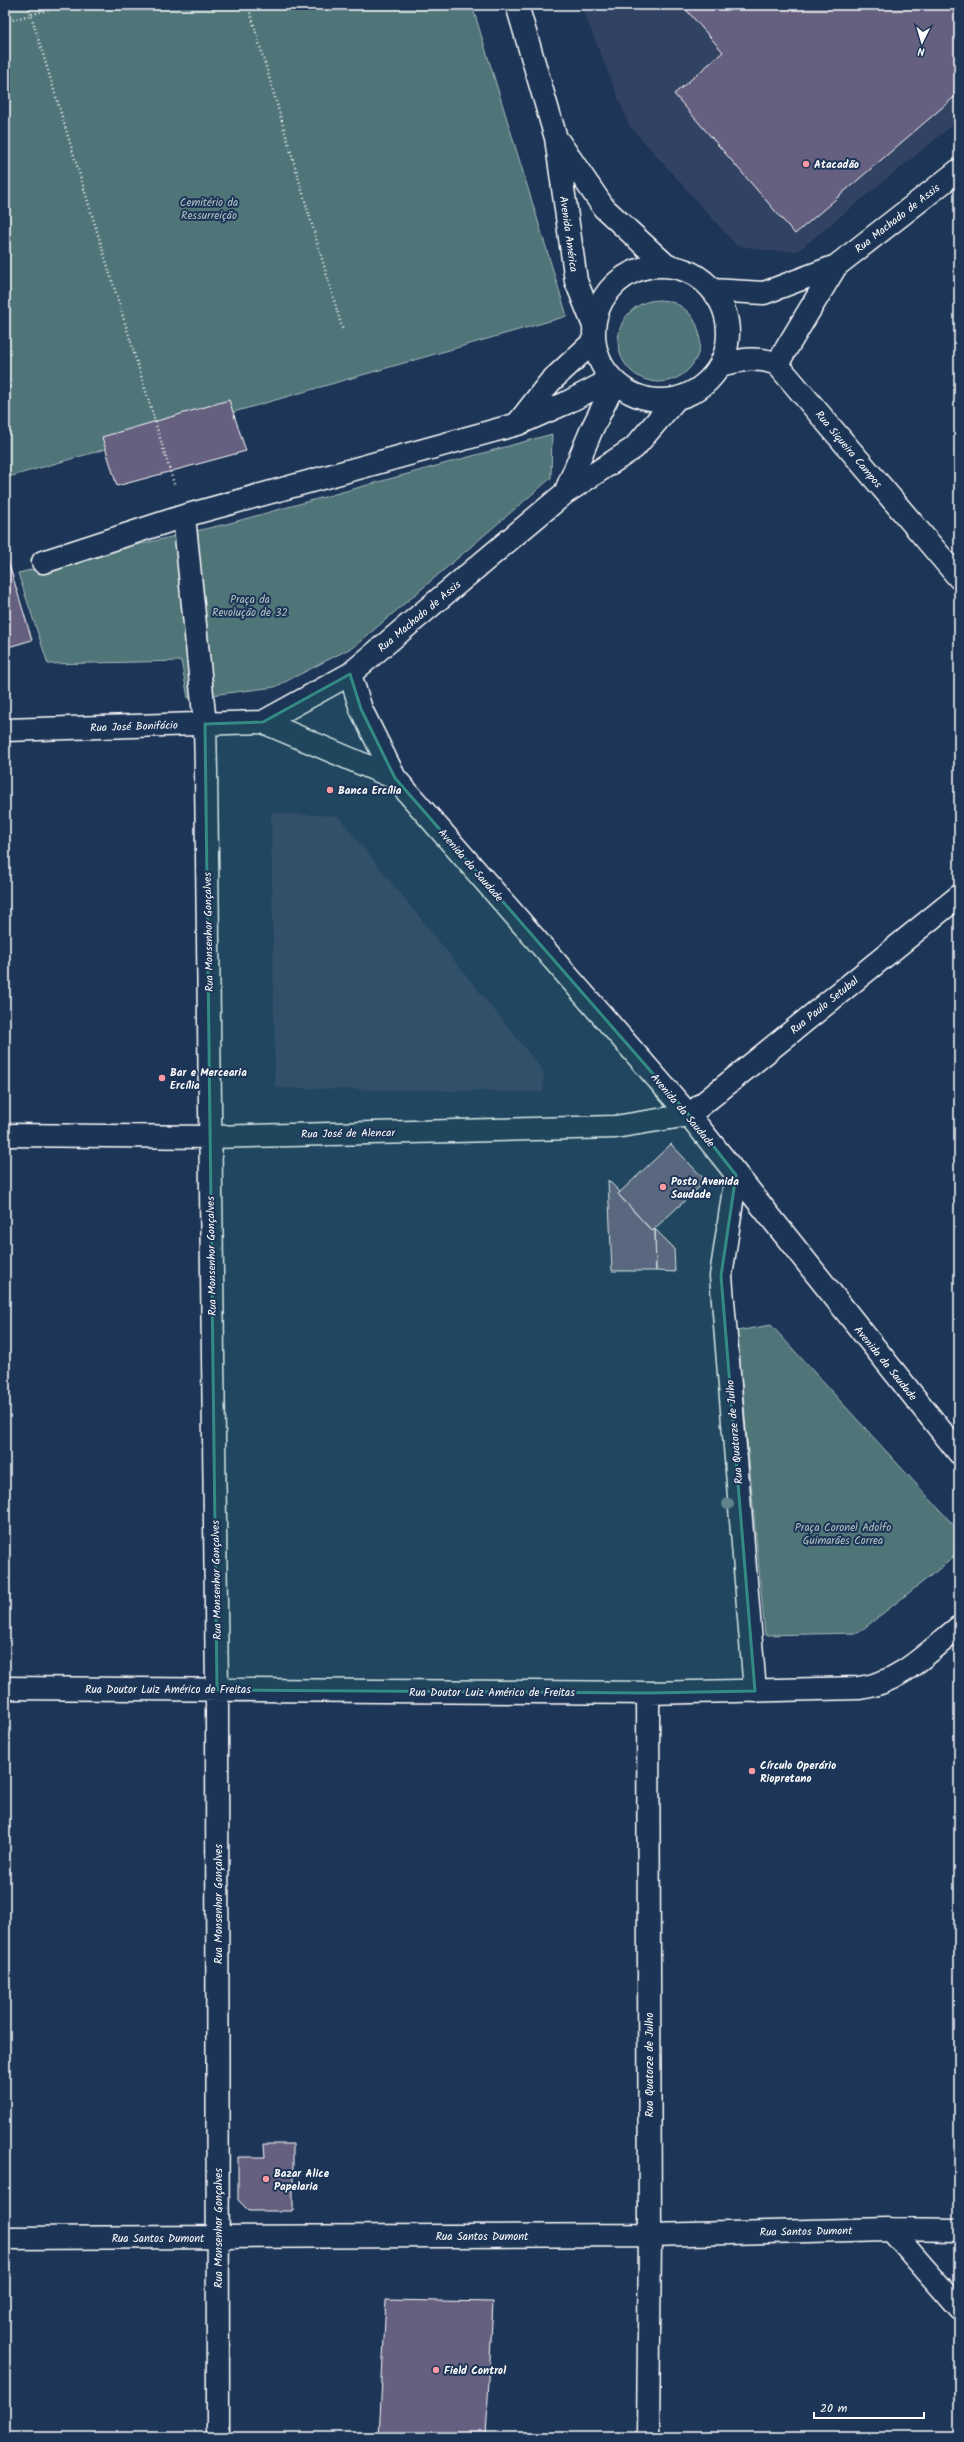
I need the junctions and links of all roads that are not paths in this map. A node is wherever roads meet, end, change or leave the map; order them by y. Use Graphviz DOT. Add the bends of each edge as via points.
graph roads {
  1 [pos="517,5"];
  2 [pos="556,138"];
  3 [pos="959,170"];
  4 [pos="667,266"];
  5 [pos="836,266"];
  6 [pos="712,290"];
  7 [pos="594,334"];
  8 [pos="777,364"];
  9 [pos="720,365"];
  10 [pos="613,381"];
  11 [pos="676,399"];
  12 [pos="518,424"];
  13 [pos="565,493"];
  14 [pos="184,516"];
  15 [pos="43,562"];
  16 [pos="959,578"];
  17 [pos="350,674"];
  18 [pos="263,722"];
  19 [pos="205,724"];
  20 [pos="5,730"];
  21 [pos="395,778"];
  22 [pos="959,896"];
  23 [pos="689,1115"];
  24 [pos="5,1135"];
  25 [pos="210,1136"];
  26 [pos="736,1175"];
  27 [pos="959,1453"];
  28 [pos="959,1627"];
  29 [pos="5,1688"];
  30 [pos="217,1690"];
  31 [pos="754,1691"];
  32 [pos="648,1693"];
  33 [pos="890,2229"];
  34 [pos="959,2230"];
  35 [pos="650,2234"];
  36 [pos="218,2237"];
  37 [pos="5,2238"];
  38 [pos="959,2308"];
  39 [pos="218,2437"];
  40 [pos="648,2437"];
  1 -- 2 [label="street, Avenida América"];
  2 -- 4 [label="street, Avenida América" via="604,208"];
  2 -- 7 [label="street, Avenida América" via="576,281"];
  3 -- 5 [label="street, Rua Machado de Assis"];
  4 -- 6 [label="street" via="684,270 699,278"];
  4 -- 7 [label="street" via="646,267 610,289 599,306"];
  5 -- 6 [label="street, Rua Machado de Assis" via="764,293"];
  5 -- 8 [label="street, Rua Machado de Assis"];
  6 -- 9 [label="street" via="725,313 728,335"];
  7 -- 10 [label="street" via="603,368"];
  7 -- 12 [label="street" via="550,382"];
  8 -- 9 [label="street" via="747,358"];
  8 -- 16 [label="street, Rua Siqueira Campos"];
  9 -- 11 [label="street" via="709,380 694,392"];
  10 -- 11 [label="street" via="643,398"];
  10 -- 12 [label="street"];
  10 -- 13 [label="street, Rua Machado de Assis"];
  11 -- 13 [label="street, Rua Machado de Assis" via="634,448"];
  12 -- 14 [label="street"];
  13 -- 17 [label="street, Rua Machado de Assis"];
  14 -- 15 [label="street"];
  14 -- 19 [label="street, Rua Monsenhor Gonçalves"];
  17 -- 18 [label="street, Rua Machado de Assis"];
  17 -- 21 [label="street, Avenida da Saudade" via="361,709"];
  18 -- 19 [label="street, Rua José Bonifácio"];
  18 -- 21 [label="street, Avenida da Saudade"];
  19 -- 20 [label="street, Rua José Bonifácio"];
  19 -- 25 [label="street, Rua Monsenhor Gonçalves"];
  21 -- 23 [label="street, Avenida da Saudade"];
  22 -- 23 [label="street, Rua Paulo Setubal"];
  23 -- 25 [label="street, Rua José de Alencar" via="615,1127"];
  23 -- 26 [label="street, Avenida da Saudade"];
  24 -- 25 [label="street, Rua José de Alencar"];
  25 -- 30 [label="street, Rua Monsenhor Gonçalves"];
  26 -- 27 [label="street, Avenida da Saudade"];
  26 -- 31 [label="street, Rua Quatorze de Julho" via="721,1276"];
  28 -- 31 [label="street, Rua Doutor Luiz Américo de Freitas" via="899,1676 874,1686"];
  29 -- 30 [label="street, Rua Doutor Luiz Américo de Freitas"];
  30 -- 32 [label="street, Rua Doutor Luiz Américo de Freitas"];
  30 -- 36 [label="street, Rua Monsenhor Gonçalves"];
  31 -- 32 [label="street, Rua Doutor Luiz Américo de Freitas"];
  32 -- 35 [label="street, Rua Quatorze de Julho"];
  33 -- 34 [label="street, Rua Santos Dumont"];
  33 -- 35 [label="street, Rua Santos Dumont"];
  33 -- 38 [label="street"];
  35 -- 36 [label="street, Rua Santos Dumont"];
  35 -- 40 [label="street, Rua Quatorze de Julho"];
  36 -- 37 [label="street, Rua Santos Dumont"];
  36 -- 39 [label="street, Rua Monsenhor Gonçalves"];
}
